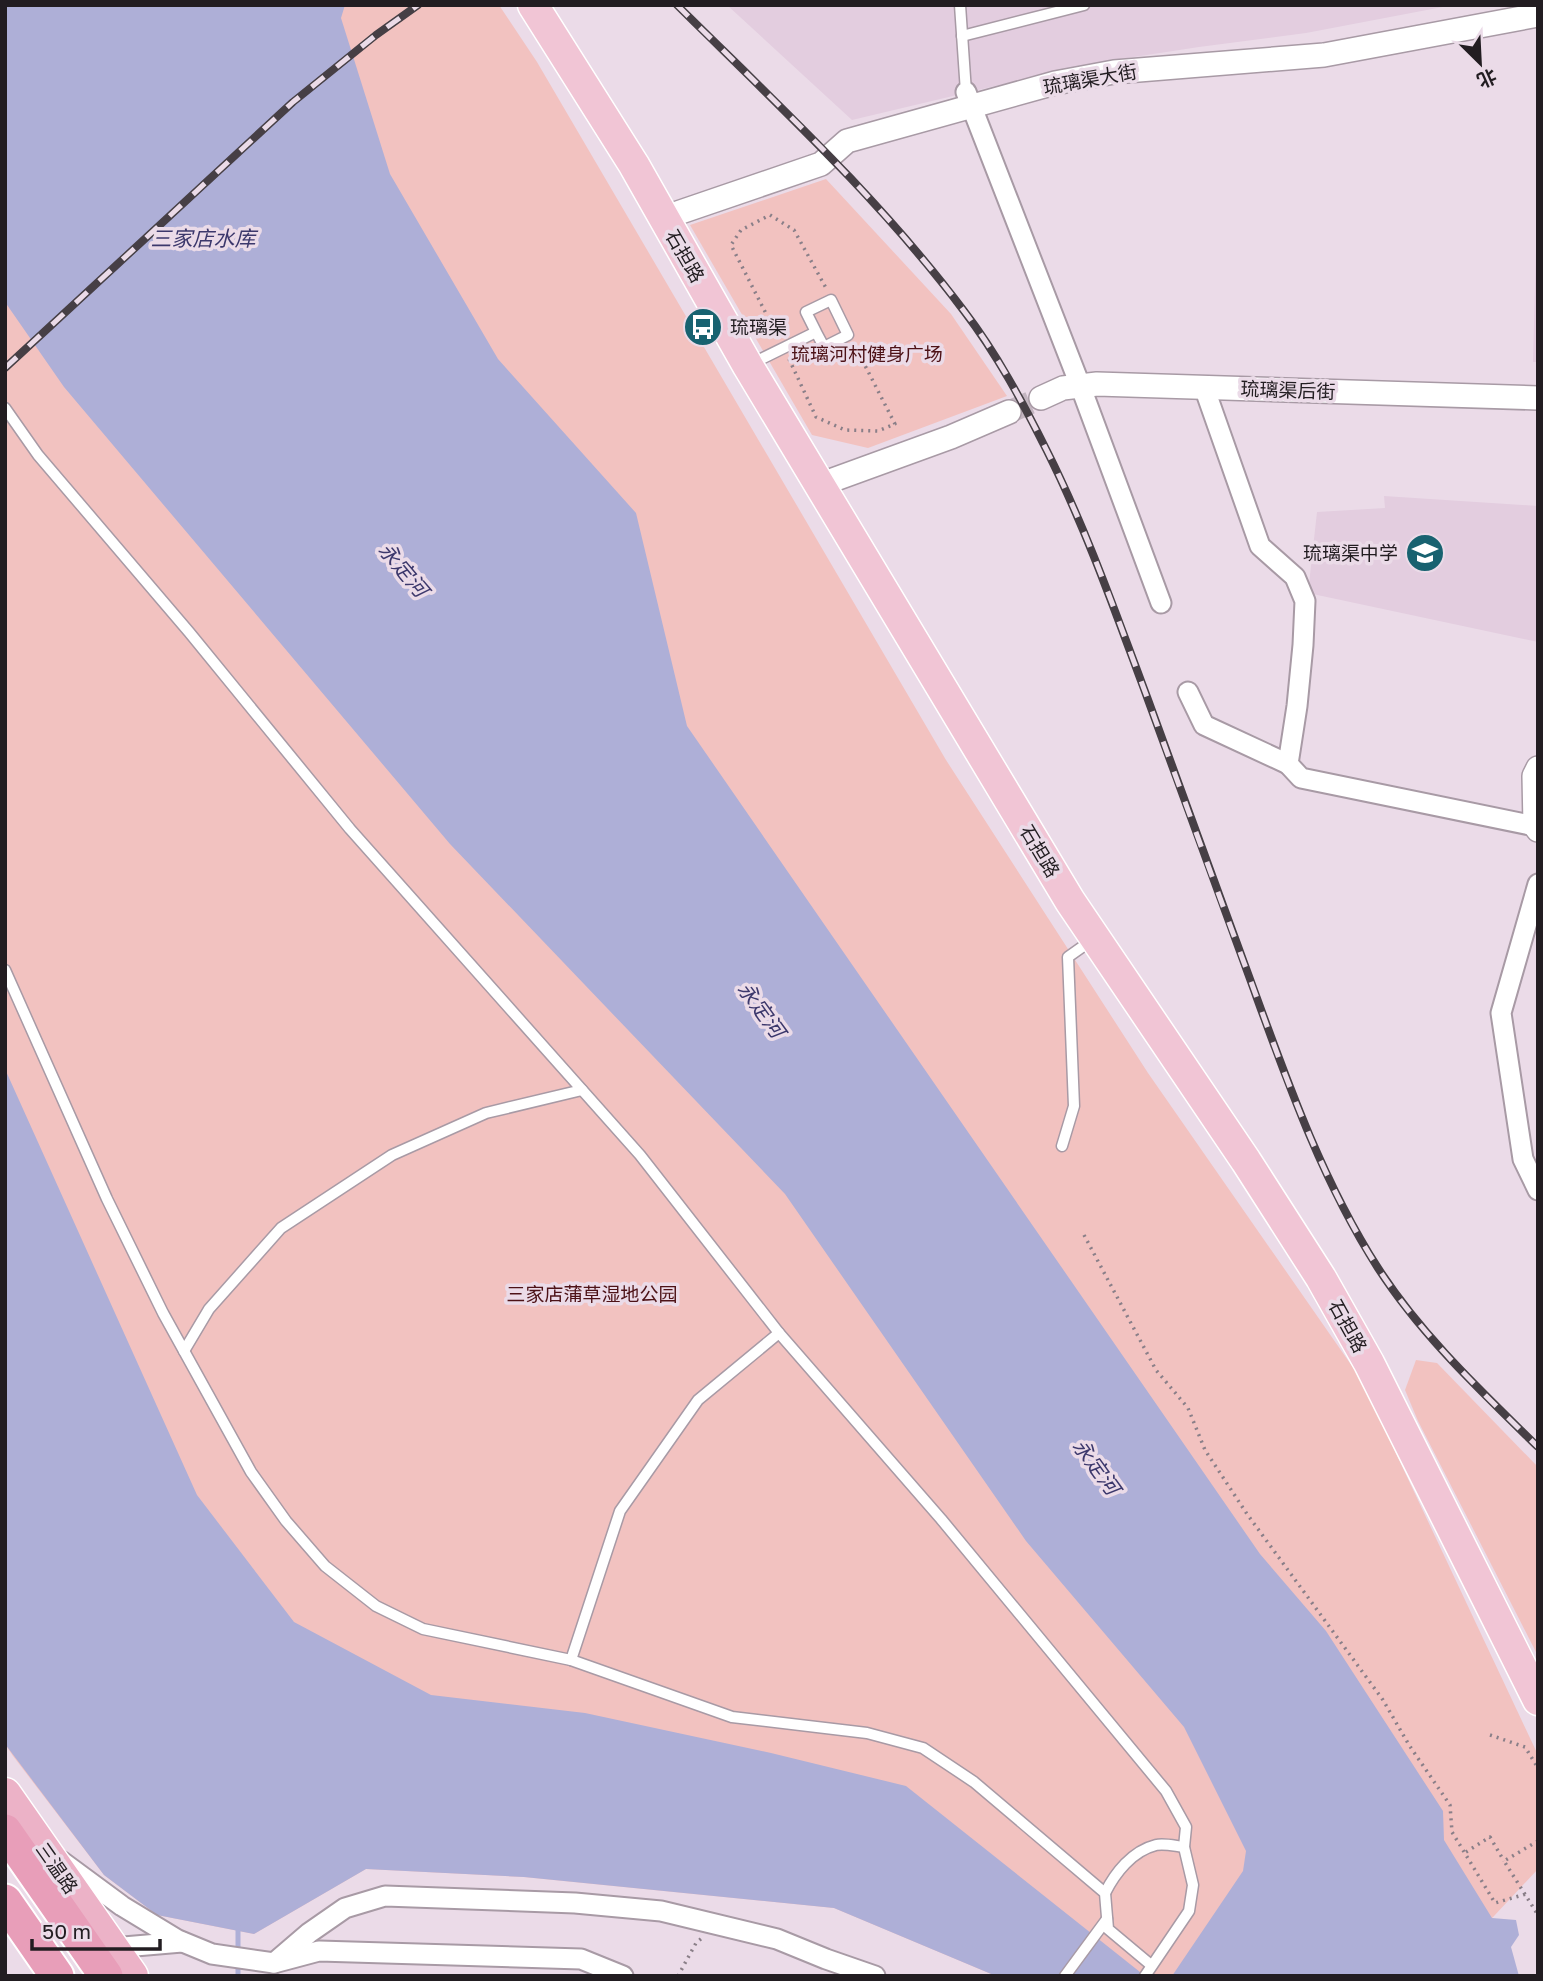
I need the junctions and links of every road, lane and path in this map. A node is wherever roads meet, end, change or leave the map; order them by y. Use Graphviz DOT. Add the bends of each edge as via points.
graph roads {
  1 [pos="533,5"];
  2 [pos="960,5"];
  3 [pos="1084,5"];
  4 [pos="1538,15"];
  5 [pos="962,36"];
  6 [pos="969,100"];
  7 [pos="663,218"];
  8 [pos="831,300"];
  9 [pos="816,332"];
  10 [pos="848,335"];
  11 [pos="783,348"];
  12 [pos="748,366"];
  13 [pos="1080,385"];
  14 [pos="1203,387"];
  15 [pos="1041,398"];
  16 [pos="1538,398"];
  17 [pos="5,408"];
  18 [pos="1009,412"];
  19 [pos="819,485"];
  20 [pos="1161,603"];
  21 [pos="1188,692"];
  22 [pos="1288,764"];
  23 [pos="1538,768"];
  24 [pos="1536,828"];
  25 [pos="1538,884"];
  26 [pos="1095,938"];
  27 [pos="5,970"];
  28 [pos="582,1090"];
  29 [pos="1062,1146"];
  30 [pos="1538,1190"];
  31 [pos="1084,1235"];
  32 [pos="779,1333"];
  33 [pos="184,1351"];
  34 [pos="571,1660"];
  35 [pos="1538,1700"];
  36 [pos="1490,1735"];
  37 [pos="1538,1768"];
  38 [pos="5,1794"];
  39 [pos="5,1831"];
  40 [pos="1538,1841"];
  41 [pos="43,1847"];
  42 [pos="1184,1847"];
  43 [pos="1466,1853"];
  44 [pos="1504,1861"];
  45 [pos="1105,1893"];
  46 [pos="1526,1894"];
  47 [pos="5,1901"];
  48 [pos="1538,1914"];
  49 [pos="1107,1919"];
  50 [pos="721,1925"];
  51 [pos="182,1942"];
  52 [pos="109,1962"];
  53 [pos="274,1963"];
  54 [pos="1151,1965"];
  55 [pos="57,1976"];
  56 [pos="132,1976"];
  57 [pos="623,1976"];
  58 [pos="678,1976"];
  59 [pos="875,1976"];
  60 [pos="1065,1976"];
  61 [pos="1145,1976"];
  1 -- 7 [label="main road, 石担路"];
  2 -- 5 [label="lane"];
  3 -- 5 [label="lane"];
  4 -- 6 [label="street, 琉璃渠大街" via="1324,55 1114,72"];
  5 -- 6 [label="lane"];
  6 -- 7 [label="street, 琉璃渠大街" via="846,141 821,164"];
  6 -- 13 [label="street"];
  7 -- 12 [label="main road, 石担路"];
  8 -- 9 [label="lane" via="806,312"];
  8 -- 10 [label="lane"];
  8 -- 11 [label="path" via="794,230 769,215 741,230 731,245"];
  9 -- 10 [label="lane" via="824,347"];
  9 -- 11 [label="lane"];
  10 -- 11 [label="path" via="895,424 878,431 845,430 816,417"];
  11 -- 12 [label="lane"];
  12 -- 19 [label="main road, 石担路"];
  13 -- 14 [label="street, 琉璃渠后街"];
  13 -- 15 [label="street, 琉璃渠后街"];
  13 -- 20 [label="street"];
  14 -- 16 [label="street, 琉璃渠后街"];
  14 -- 22 [label="street" via="1260,546 1294,577 1305,601"];
  17 -- 28 [label="lane" via="38,455 350,829"];
  18 -- 19 [label="street"];
  19 -- 26 [label="main road, 石担路"];
  21 -- 22 [label="street" via="1204,725"];
  22 -- 24 [label="street" via="1301,778"];
  23 -- 24 [label="street" via="1534,776"];
  25 -- 30 [label="street" via="1501,1013 1523,1159"];
  26 -- 29 [label="lane" via="1068,957 1074,1106"];
  26 -- 35 [label="main road, 石担路" via="1321,1278 1369,1363"];
  27 -- 33 [label="lane" via="107,1199"];
  28 -- 32 [label="lane"];
  28 -- 33 [label="lane" via="486,1113 392,1155 281,1228 209,1309"];
  31 -- 43 [label="path" via="1156,1370 1188,1408 1205,1450 1383,1700 1450,1805 1452,1832"];
  32 -- 34 [label="lane" via="698,1400 620,1511"];
  32 -- 42 [label="lane" via="941,1519 1166,1791 1186,1827"];
  33 -- 34 [label="lane" via="251,1472 325,1566 376,1606 423,1629"];
  34 -- 45 [label="lane" via="732,1717 867,1733 922,1748 974,1782"];
  36 -- 37 [label="path" via="1525,1747"];
  38 -- 41 [label="highway, 三温路"];
  39 -- 52 [label="highway"];
  40 -- 44 [label="path"];
  41 -- 51 [label="street" via="122,1906"];
  41 -- 52 [label="highway, 三温路"];
  42 -- 45 [label="lane" via="1157,1844 1130,1858"];
  42 -- 54 [label="lane" via="1193,1885 1189,1911"];
  43 -- 44 [label="path" via="1490,1838"];
  43 -- 46 [label="path" via="1495,1903"];
  44 -- 46 [label="path"];
  45 -- 49 [label="lane"];
  46 -- 48 [label="path"];
  47 -- 55 [label="highway"];
  49 -- 54 [label="lane" via="1108,1929"];
  49 -- 60 [label="lane"];
  50 -- 53 [label="street" via="611,1905 385,1896 345,1908"];
  50 -- 58 [label="path" via="696,1943"];
  50 -- 59 [label="street" via="777,1939"];
  51 -- 52 [label="street"];
  51 -- 53 [label="street" via="212,1954"];
  52 -- 56 [label="highway, 三温路"];
  53 -- 57 [label="street" via="319,1951 581,1959"];
  54 -- 61 [label="lane"];
}
